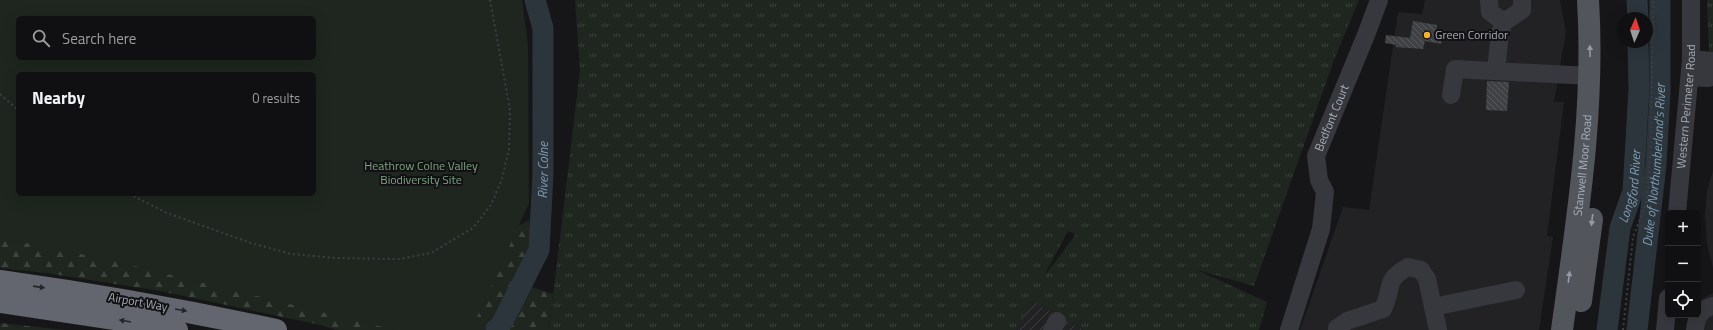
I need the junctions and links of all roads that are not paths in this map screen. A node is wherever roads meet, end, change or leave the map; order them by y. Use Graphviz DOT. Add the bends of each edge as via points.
graph roads {
  1 [pos="1379,0"];
  2 [pos="1490,0"];
  3 [pos="1522,0"];
  4 [pos="1588,0"];
  5 [pos="1603,0"];
  6 [pos="1691,0"];
  7 [pos="1504,22"];
  8 [pos="1713,61"];
  9 [pos="1691,68"];
  10 [pos="1496,71"];
  11 [pos="1590,76"];
  12 [pos="1713,77"];
  13 [pos="1451,95"];
  14 [pos="1677,210"];
  15 [pos="0,281"];
  16 [pos="1516,290"];
  17 [pos="0,302"];
  18 [pos="1713,306"];
  19 [pos="1433,307"];
  20 [pos="1666,318"];
  21 [pos="1561,323"];
  22 [pos="177,330"];
  23 [pos="276,330"];
  24 [pos="1289,330"];
  25 [pos="1337,330"];
  26 [pos="1438,330"];
  27 [pos="1577,330"];
  28 [pos="1665,330"];
  29 [pos="1695,330"];
  1 -- 24 [label="street, Bedfont Court" via="1316,156 1319,180 1325,192 1321,229"];
  2 -- 7 [label="street" via="1490,12"];
  3 -- 7 [label="street" via="1522,10"];
  11 -- 4 [label="main road, Stanwell Moor Road, one-way"];
  5 -- 27 [label="main road, Stanwell Moor Road, one-way" via="1605,55 1599,166"];
  6 -- 9 [label="street, Western Perimeter Road"];
  7 -- 10 [label="street" via="1500,33"];
  8 -- 9 [label="street"];
  9 -- 12 [label="street" via="1707,78"];
  9 -- 14 [label="street, Western Perimeter Road"];
  10 -- 11 [label="street"];
  10 -- 13 [label="street" via="1454,69"];
  21 -- 11 [label="main road, Stanwell Moor Road, one-way" via="1583,175"];
  15 -- 23 [label="highway, Airport Way, one-way" via="117,298"];
  16 -- 19 [label="street"];
  22 -- 17 [label="highway, Airport Way, one-way"];
  18 -- 29 [label="street" via="1700,312"];
  19 -- 25 [label="street" via="1427,279 1421,270 1408,267 1396,274 1391,281 1383,309 1347,321"];
  19 -- 26 [label="street"];
  20 -- 28 [label="street"];
}
